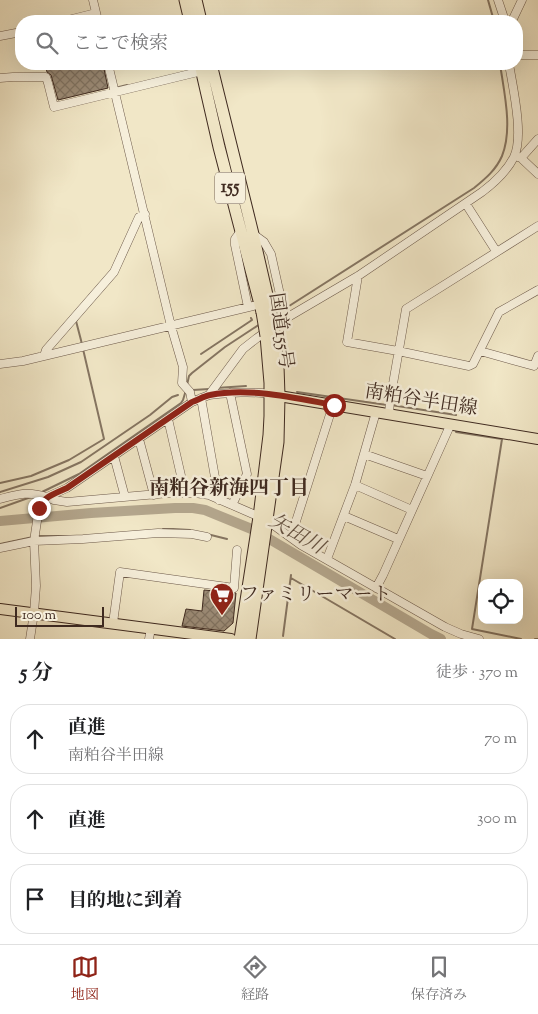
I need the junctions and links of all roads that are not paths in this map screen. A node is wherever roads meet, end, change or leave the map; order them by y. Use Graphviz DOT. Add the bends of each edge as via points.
graph roads {
  1 [pos="93,0"];
  2 [pos="184,0"];
  3 [pos="196,0"];
  4 [pos="522,0"];
  5 [pos="500,1"];
  6 [pos="97,15"];
  7 [pos="188,15"];
  8 [pos="200,15"];
  9 [pos="504,15"];
  10 [pos="515,15"];
  11 [pos="15,33"];
  12 [pos="0,36"];
  13 [pos="523,54"];
  14 [pos="538,55"];
  15 [pos="109,70"];
  16 [pos="190,70"];
  17 [pos="205,70"];
  18 [pos="205,70"];
  19 [pos="510,70"];
  20 [pos="0,78"];
  21 [pos="114,92"];
  22 [pos="538,140"];
  23 [pos="518,157"];
  24 [pos="538,174"];
  25 [pos="466,204"];
  26 [pos="145,214"];
  27 [pos="538,226"];
  28 [pos="253,234"];
  29 [pos="496,251"];
  30 [pos="358,276"];
  31 [pos="538,290"];
  32 [pos="281,299"];
  33 [pos="258,308"];
  34 [pos="171,326"];
  35 [pos="398,351"];
  36 [pos="480,351"];
  37 [pos="44,356"];
  38 [pos="538,356"];
  39 [pos="0,364"];
  40 [pos="230,393"];
  41 [pos="274,395"];
  42 [pos="205,397"];
  43 [pos="192,402"];
  44 [pos="334,405"];
  45 [pos="376,412"];
  46 [pos="389,414"];
  47 [pos="168,419"];
  48 [pos="449,424"];
  49 [pos="139,439"];
  50 [pos="538,439"];
  51 [pos="364,454"];
  52 [pos="114,456"];
  53 [pos="427,476"];
  54 [pos="355,485"];
  55 [pos="185,493"];
  56 [pos="154,495"];
  57 [pos="47,497"];
  58 [pos="125,497"];
  59 [pos="0,499"];
  60 [pos="220,500"];
  61 [pos="232,505"];
  62 [pos="412,510"];
  63 [pos="344,516"];
  64 [pos="262,521"];
  65 [pos="207,537"];
  66 [pos="291,537"];
  67 [pos="398,539"];
  68 [pos="34,540"];
  69 [pos="259,546"];
  70 [pos="0,548"];
  71 [pos="237,550"];
  72 [pos="327,559"];
  73 [pos="376,588"];
  74 [pos="0,609"];
  75 [pos="34,613"];
  76 [pos="113,623"];
  77 [pos="151,628"];
  78 [pos="30,639"];
  79 [pos="149,639"];
  80 [pos="231,639"];
  81 [pos="240,639"];
  82 [pos="250,639"];
  83 [pos="479,639"];
  1 -- 6 [label="street"];
  2 -- 7 [label="highway"];
  3 -- 8 [label="highway"];
  4 -- 10 [label="street"];
  5 -- 9 [label="street"];
  11 -- 12 [label="street"];
  13 -- 14 [label="street"];
  15 -- 21 [label="street"];
  16 -- 21 [label="street"];
  17 -- 33 [label="highway, 国道155号 / 155"];
  18 -- 28 [label="highway, 国道155号 / 155"];
  19 -- 23 [label="street"];
  20 -- 21 [label="street" via="46,77 54,107"];
  21 -- 26 [label="street"];
  22 -- 23 [label="street"];
  23 -- 24 [label="street"];
  23 -- 25 [label="street" via="492,184"];
  25 -- 29 [label="street"];
  25 -- 30 [label="street"];
  26 -- 34 [label="street"];
  26 -- 37 [label="street" via="139,217 114,272"];
  27 -- 29 [label="street"];
  28 -- 32 [label="street" via="264,242 270,254"];
  28 -- 33 [label="highway, 国道155号 / 155"];
  29 -- 35 [label="street" via="406,309"];
  30 -- 35 [label="street" via="347,342"];
  30 -- 42 [label="street" via="283,320 243,349"];
  31 -- 36 [label="street" via="499,312"];
  33 -- 34 [label="street"];
  33 -- 41 [label="highway, 国道155号 / 155, bridge" via="270,334 269,368"];
  34 -- 37 [label="street"];
  34 -- 43 [label="street" via="183,367 182,383 190,392"];
  35 -- 36 [label="street" via="470,366"];
  35 -- 46 [label="street"];
  36 -- 38 [label="street" via="534,366"];
  37 -- 39 [label="street"];
  40 -- 41 [label="street"];
  40 -- 42 [label="street"];
  40 -- 61 [label="street" via="247,474"];
  41 -- 44 [label="main road, 南粕谷半田線"];
  41 -- 64 [label="highway, 国道155号 / 155"];
  42 -- 43 [label="street"];
  42 -- 60 [label="street"];
  43 -- 47 [label="street"];
  44 -- 45 [label="main road, 南粕谷半田線"];
  44 -- 66 [label="street"];
  45 -- 46 [label="main road, 南粕谷半田線"];
  45 -- 51 [label="street"];
  46 -- 48 [label="main road, 南粕谷半田線"];
  47 -- 49 [label="street"];
  47 -- 55 [label="street"];
  48 -- 50 [label="main road, 南粕谷半田線"];
  48 -- 53 [label="street"];
  49 -- 52 [label="street"];
  49 -- 56 [label="street"];
  51 -- 53 [label="street"];
  51 -- 54 [label="street"];
  52 -- 57 [label="street" via="67,488"];
  52 -- 58 [label="street"];
  53 -- 62 [label="street"];
  54 -- 62 [label="street"];
  54 -- 63 [label="street"];
  55 -- 56 [label="street"];
  55 -- 60 [label="street"];
  56 -- 58 [label="street"];
  57 -- 58 [label="street" via="67,502"];
  57 -- 59 [label="street" via="25,493"];
  57 -- 68 [label="street" via="39,508"];
  60 -- 61 [label="street"];
  61 -- 64 [label="street"];
  62 -- 67 [label="street"];
  63 -- 67 [label="street"];
  63 -- 72 [label="street"];
  64 -- 66 [label="street"];
  64 -- 69 [label="highway, 国道155号 / 155"];
  65 -- 68 [label="street" via="158,533 83,540"];
  66 -- 72 [label="street"];
  67 -- 73 [label="street"];
  68 -- 70 [label="street"];
  68 -- 75 [label="street"];
  69 -- 81 [label="highway, 国道155号 / 155"];
  69 -- 82 [label="highway, 国道155号 / 155"];
  71 -- 76 [label="street" via="234,588 120,572"];
  72 -- 73 [label="street"];
  73 -- 83 [label="street" via="445,627"];
  74 -- 75 [label="main road"];
  75 -- 76 [label="main road"];
  75 -- 78 [label="street"];
  76 -- 77 [label="main road"];
  77 -- 79 [label="street"];
  77 -- 80 [label="main road"];
}
